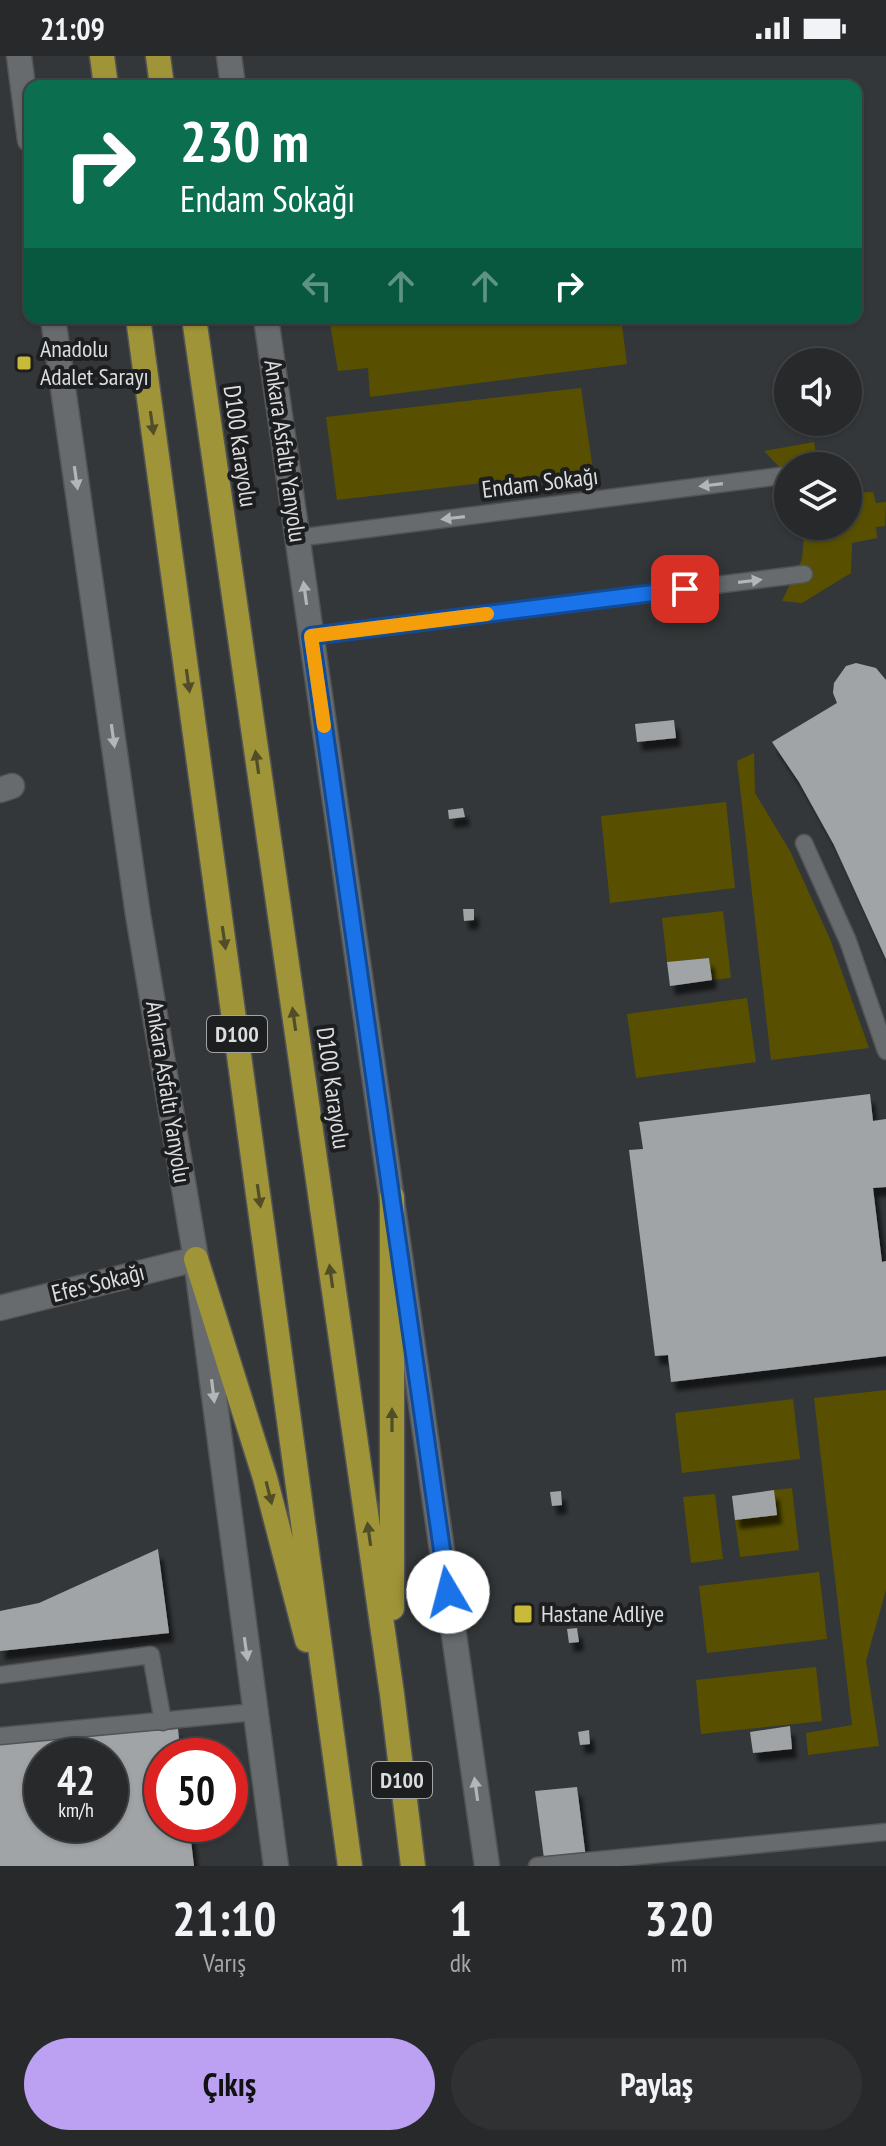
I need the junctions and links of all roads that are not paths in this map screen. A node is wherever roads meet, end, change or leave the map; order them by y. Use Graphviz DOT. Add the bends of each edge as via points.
graph roads {
  1 [pos="19,56"];
  2 [pos="102,56"];
  3 [pos="158,56"];
  4 [pos="229,56"];
  5 [pos="105,80"];
  6 [pos="161,80"];
  7 [pos="232,80"];
  8 [pos="24,94"];
  9 [pos="54,324"];
  10 [pos="139,324"];
  11 [pos="195,324"];
  12 [pos="267,324"];
  13 [pos="774,477"];
  14 [pos="297,538"];
  15 [pos="804,574"];
  16 [pos="311,636"];
  17 [pos="804,843"];
  18 [pos="886,1051"];
  19 [pos="392,1197"];
  20 [pos="196,1259"];
  21 [pos="0,1308"];
  22 [pos="0,1675"];
  23 [pos="392,1694"];
  24 [pos="255,1712"];
  25 [pos="163,1722"];
  26 [pos="0,1736"];
  27 [pos="336,1751"];
  28 [pos="886,1832"];
  29 [pos="276,1866"];
  30 [pos="350,1866"];
  31 [pos="413,1866"];
  32 [pos="487,1866"];
  33 [pos="537,1866"];
  1 -- 8 [label="main road"];
  2 -- 5 [label="highway"];
  3 -- 6 [label="highway"];
  4 -- 7 [label="main road"];
  9 -- 20 [label="main road, Ankara Asfaltı Yanyolu, one-way" via="138,915"];
  10 -- 27 [label="highway, D100, one-way"];
  23 -- 11 [label="highway, D100 Karayolu / D100, one-way"];
  12 -- 14 [label="main road, Ankara Asfaltı Yanyolu"];
  13 -- 14 [label="lane, Endam Sokağı, one-way"];
  16 -- 14 [label="main road, Ankara Asfaltı Yanyolu, one-way"];
  16 -- 15 [label="lane, one-way"];
  16 -- 19 [label="main road, Ankara Asfaltı Yanyolu"];
  17 -- 18 [label="lane" via="848,941"];
  23 -- 19 [label="highway, one-way"];
  32 -- 19 [label="main road, Ankara Asfaltı Yanyolu, one-way"];
  20 -- 21 [label="main road, Efes Sokağı"];
  20 -- 24 [label="main road, Ankara Asfaltı Yanyolu, one-way"];
  20 -- 27 [label="highway, one-way" via="265,1478"];
  22 -- 25 [label="lane" via="151,1655"];
  23 -- 31 [label="highway, D100 Karayolu / D100"];
  24 -- 25 [label="lane"];
  24 -- 29 [label="main road, Ankara Asfaltı Yanyolu"];
  25 -- 26 [label="lane"];
  27 -- 30 [label="highway, D100"];
  28 -- 33 [label="lane"];
}
